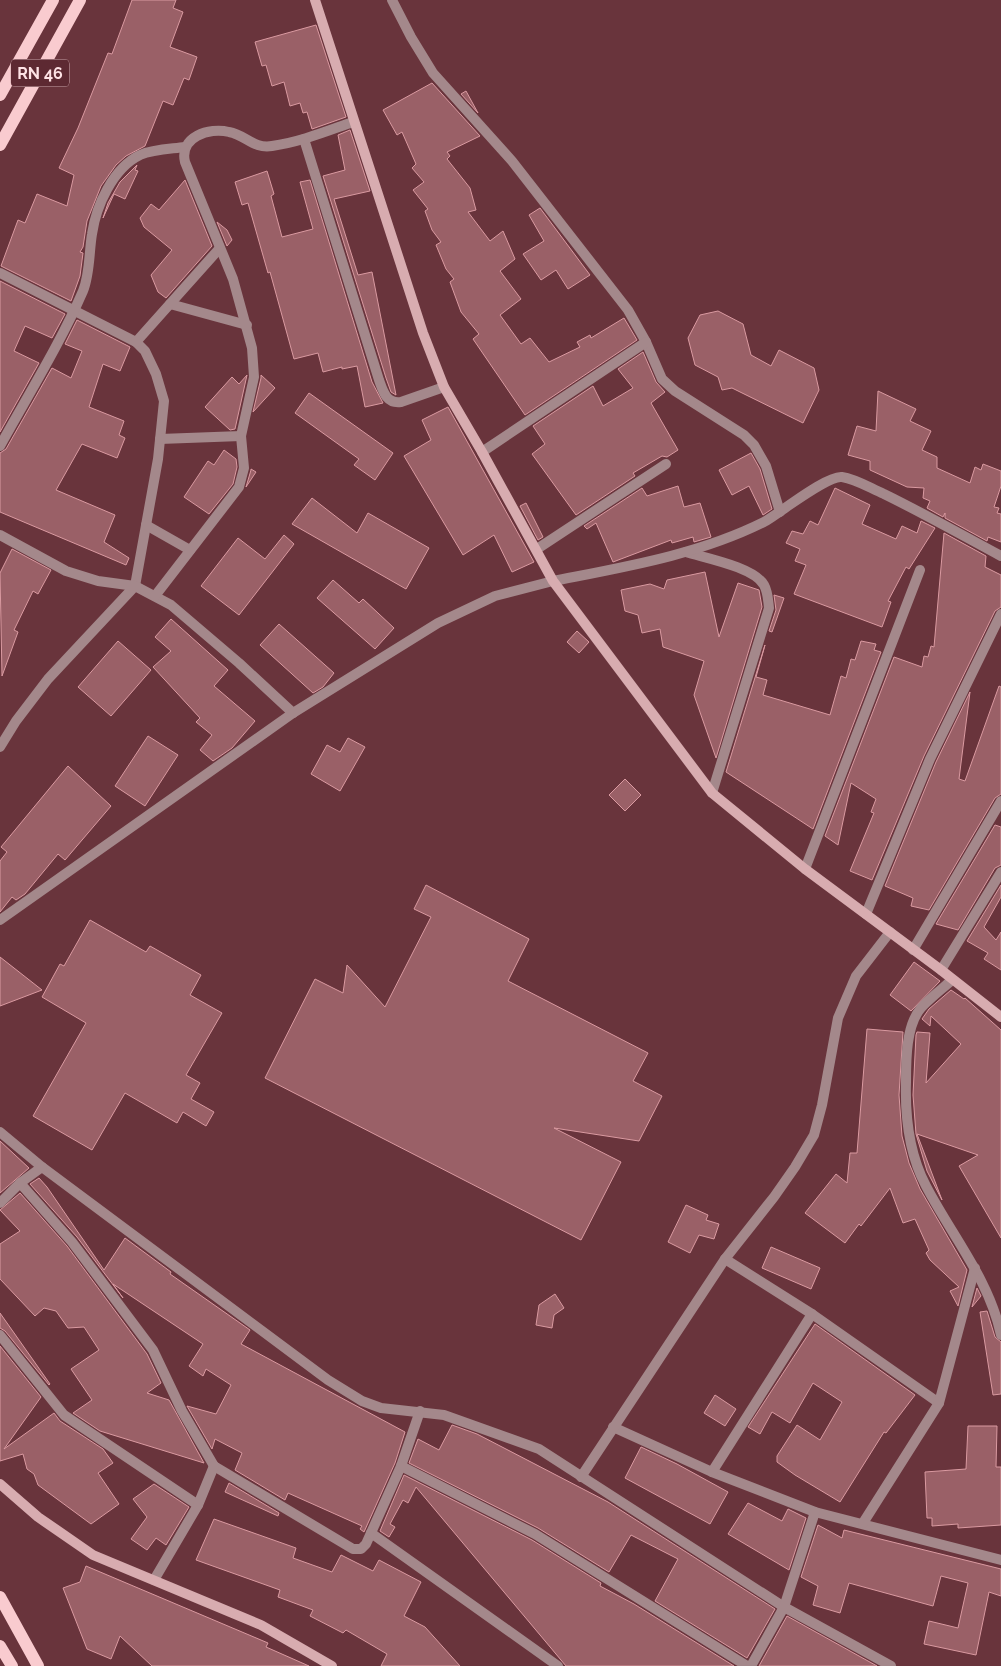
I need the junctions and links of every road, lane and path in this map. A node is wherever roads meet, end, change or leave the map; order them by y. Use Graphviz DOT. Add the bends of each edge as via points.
graph roads {
  1 [pos="53,0"];
  2 [pos="80,0"];
  3 [pos="315,0"];
  4 [pos="392,0"];
  5 [pos="0,95"];
  6 [pos="354,122"];
  7 [pos="304,139"];
  8 [pos="0,146"];
  9 [pos="185,147"];
  10 [pos="219,249"];
  11 [pos="0,273"];
  12 [pos="170,304"];
  13 [pos="74,311"];
  14 [pos="246,325"];
  15 [pos="136,342"];
  16 [pos="646,342"];
  17 [pos="444,387"];
  18 [pos="241,436"];
  19 [pos="160,439"];
  20 [pos="0,446"];
  21 [pos="482,452"];
  22 [pos="666,464"];
  23 [pos="780,512"];
  24 [pos="146,525"];
  25 [pos="0,534"];
  26 [pos="190,550"];
  27 [pos="537,550"];
  28 [pos="686,552"];
  29 [pos="1001,556"];
  30 [pos="920,570"];
  31 [pos="553,581"];
  32 [pos="135,586"];
  33 [pos="155,596"];
  34 [pos="1001,614"];
  35 [pos="292,713"];
  36 [pos="0,747"];
  37 [pos="712,793"];
  38 [pos="1001,801"];
  39 [pos="805,869"];
  40 [pos="1001,872"];
  41 [pos="866,914"];
  42 [pos="0,920"];
  43 [pos="890,932"];
  44 [pos="913,950"];
  45 [pos="941,970"];
  46 [pos="952,980"];
  47 [pos="1001,1016"];
  48 [pos="0,1132"];
  49 [pos="42,1167"];
  50 [pos="20,1183"];
  51 [pos="0,1203"];
  52 [pos="725,1258"];
  53 [pos="975,1268"];
  54 [pos="812,1314"];
  55 [pos="0,1335"];
  56 [pos="1001,1335"];
  57 [pos="939,1403"];
  58 [pos="420,1411"];
  59 [pos="613,1427"];
  60 [pos="214,1466"];
  61 [pos="401,1466"];
  62 [pos="712,1472"];
  63 [pos="581,1477"];
  64 [pos="0,1484"];
  65 [pos="198,1505"];
  66 [pos="815,1512"];
  67 [pos="863,1523"];
  68 [pos="371,1533"];
  69 [pos="1001,1560"];
  70 [pos="154,1580"];
  71 [pos="0,1597"];
  72 [pos="784,1607"];
  73 [pos="0,1646"];
  74 [pos="12,1666"];
  75 [pos="38,1666"];
  76 [pos="332,1666"];
  77 [pos="558,1666"];
  78 [pos="747,1666"];
  79 [pos="751,1666"];
  80 [pos="891,1666"];
  1 -- 5 [label="main road, RN 46"];
  2 -- 8 [label="main road, RN 46"];
  3 -- 6 [label="main road"];
  4 -- 16 [label="street" via="433,73 512,161 628,310"];
  6 -- 7 [label="street"];
  6 -- 17 [label="main road" via="423,333"];
  7 -- 9 [label="street" via="260,147 229,132 214,131 198,135"];
  7 -- 17 [label="street" via="379,380 388,399 400,402"];
  9 -- 10 [label="street" via="185,162"];
  9 -- 13 [label="street" via="140,155 118,174 100,203 95,218 84,288"];
  10 -- 12 [label="street"];
  10 -- 14 [label="street" via="233,279"];
  11 -- 13 [label="street"];
  12 -- 14 [label="street"];
  12 -- 15 [label="street"];
  13 -- 15 [label="street"];
  13 -- 20 [label="street"];
  14 -- 18 [label="street" via="254,377"];
  15 -- 19 [label="street" via="145,351 156,374 164,401"];
  16 -- 21 [label="street"];
  16 -- 23 [label="street" via="657,370 668,386 744,435 754,445 766,466"];
  17 -- 21 [label="main road"];
  18 -- 19 [label="street"];
  18 -- 26 [label="street" via="244,468 239,487"];
  19 -- 24 [label="street"];
  21 -- 27 [label="main road"];
  22 -- 27 [label="street"];
  23 -- 28 [label="street" via="728,539"];
  23 -- 29 [label="street" via="839,476 908,506"];
  24 -- 26 [label="street"];
  24 -- 32 [label="street"];
  25 -- 32 [label="street" via="66,571 98,581"];
  26 -- 33 [label="street"];
  27 -- 31 [label="main road"];
  28 -- 31 [label="street"];
  28 -- 37 [label="street" via="743,570 764,583 768,593 769,608"];
  30 -- 39 [label="street"];
  31 -- 35 [label="street" via="495,596 438,622"];
  31 -- 37 [label="main road"];
  32 -- 33 [label="street"];
  32 -- 36 [label="street" via="48,679"];
  33 -- 35 [label="street" via="171,605 239,663"];
  34 -- 41 [label="street" via="930,759"];
  35 -- 42 [label="street"];
  37 -- 39 [label="main road"];
  38 -- 44 [label="street"];
  39 -- 41 [label="main road"];
  40 -- 45 [label="street"];
  41 -- 43 [label="main road"];
  43 -- 44 [label="main road"];
  43 -- 52 [label="street" via="856,976 838,1018 814,1134 774,1197"];
  44 -- 45 [label="main road"];
  45 -- 46 [label="main road"];
  46 -- 47 [label="main road"];
  46 -- 53 [label="street" via="919,1009 911,1029 906,1060 906,1108 910,1142 925,1184"];
  48 -- 49 [label="street"];
  49 -- 50 [label="street"];
  49 -- 58 [label="street" via="328,1380 362,1401 381,1408"];
  50 -- 51 [label="street"];
  50 -- 60 [label="street" via="72,1242 153,1350 182,1411"];
  52 -- 54 [label="street"];
  52 -- 59 [label="street"];
  53 -- 56 [label="street" via="996,1312"];
  53 -- 57 [label="street"];
  54 -- 57 [label="street"];
  54 -- 62 [label="street"];
  55 -- 65 [label="street" via="64,1415"];
  57 -- 67 [label="street"];
  58 -- 61 [label="street"];
  58 -- 63 [label="street" via="444,1415 539,1449"];
  59 -- 62 [label="street"];
  59 -- 63 [label="street"];
  60 -- 65 [label="street"];
  60 -- 68 [label="street" via="353,1549 362,1549"];
  61 -- 68 [label="street"];
  61 -- 78 [label="street" via="535,1534"];
  62 -- 66 [label="street"];
  63 -- 72 [label="street"];
  64 -- 70 [label="main road" via="38,1517 93,1556"];
  65 -- 70 [label="street"];
  66 -- 67 [label="street"];
  66 -- 72 [label="street"];
  67 -- 69 [label="street"];
  68 -- 77 [label="street"];
  70 -- 76 [label="main road" via="260,1625"];
  71 -- 75 [label="main road"];
  72 -- 79 [label="street"];
  72 -- 80 [label="street"];
  73 -- 74 [label="main road"];
}
